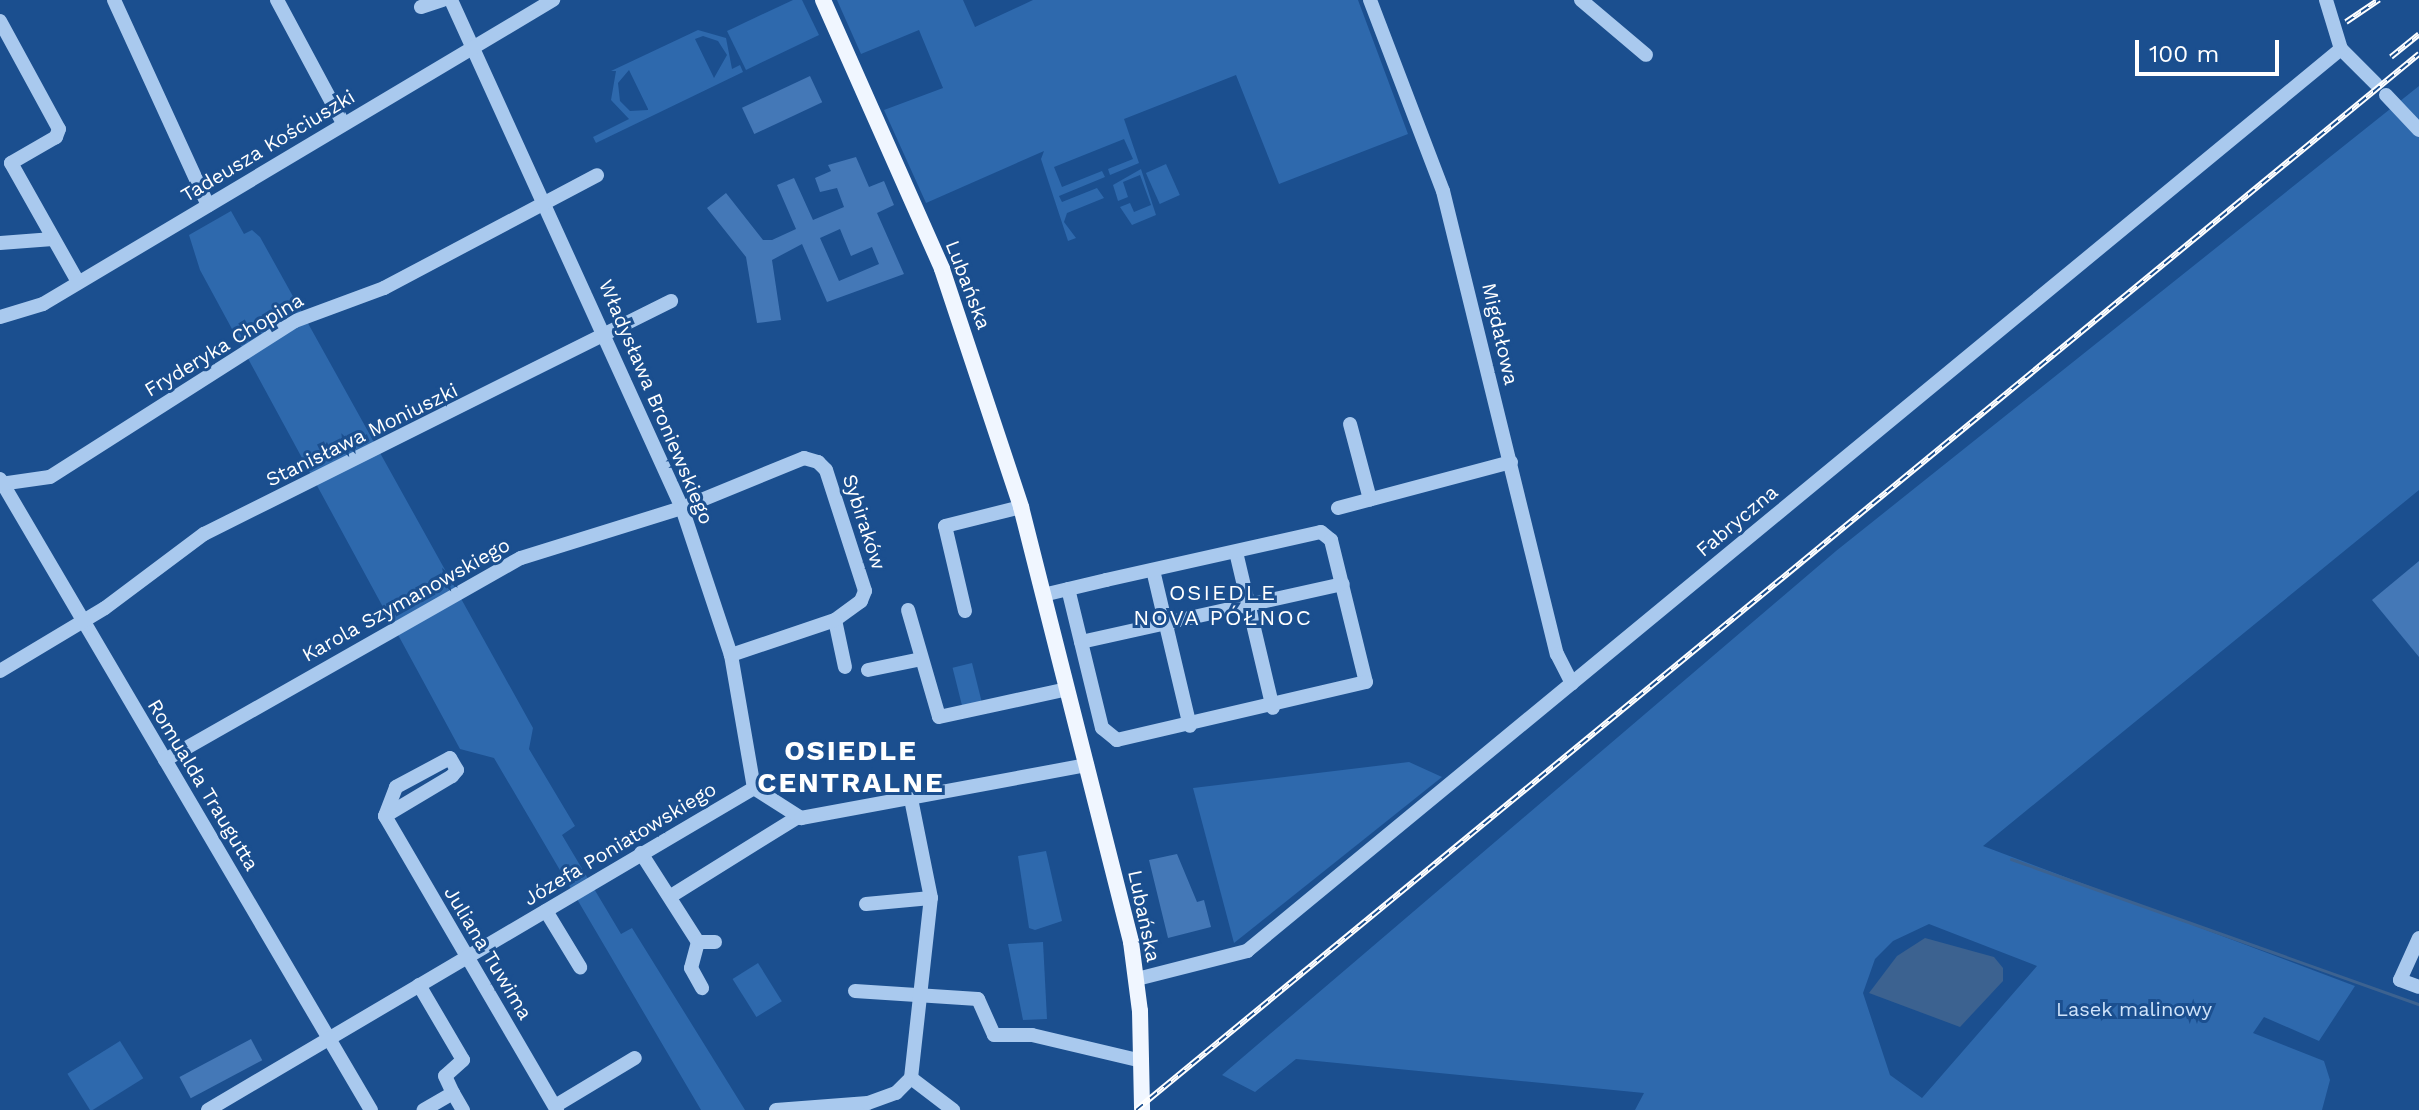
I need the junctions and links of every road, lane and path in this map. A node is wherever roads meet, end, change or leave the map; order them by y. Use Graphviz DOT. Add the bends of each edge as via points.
graph roads {
  1 [pos="114,0"];
  2 [pos="277,0"];
  3 [pos="443,0"];
  4 [pos="451,0"];
  5 [pos="553,0"];
  6 [pos="823,0"];
  7 [pos="1370,0"];
  8 [pos="1581,0"];
  9 [pos="2326,0"];
  10 [pos="421,7"];
  11 [pos="0,21"];
  12 [pos="475,47"];
  13 [pos="2341,49"];
  14 [pos="1646,55"];
  15 [pos="343,123"];
  16 [pos="2419,130"];
  17 [pos="14,169"];
  18 [pos="597,175"];
  19 [pos="0,178"];
  20 [pos="546,201"];
  21 [pos="208,205"];
  22 [pos="53,239"];
  23 [pos="0,243"];
  24 [pos="78,282"];
  25 [pos="671,301"];
  26 [pos="0,317"];
  27 [pos="608,333"];
  28 [pos="1350,424"];
  29 [pos="1511,462"];
  30 [pos="1,483"];
  31 [pos="1370,499"];
  32 [pos="1021,507"];
  33 [pos="682,508"];
  34 [pos="1338,508"];
  35 [pos="1236,552"];
  36 [pos="1153,570"];
  37 [pos="1343,584"];
  38 [pos="1068,589"];
  39 [pos="1043,595"];
  40 [pos="1248,605"];
  41 [pos="908,610"];
  42 [pos="965,611"];
  43 [pos="835,620"];
  44 [pos="84,622"];
  45 [pos="1166,623"];
  46 [pos="1081,642"];
  47 [pos="731,655"];
  48 [pos="921,659"];
  49 [pos="845,667"];
  50 [pos="868,670"];
  51 [pos="0,671"];
  52 [pos="1572,683"];
  53 [pos="1067,689"];
  54 [pos="1273,708"];
  55 [pos="1190,726"];
  56 [pos="165,760"];
  57 [pos="1087,765"];
  58 [pos="754,788"];
  59 [pos="911,799"];
  60 [pos="385,816"];
  61 [pos="798,817"];
  62 [pos="641,853"];
  63 [pos="671,896"];
  64 [pos="931,898"];
  65 [pos="866,904"];
  66 [pos="546,911"];
  67 [pos="2419,938"];
  68 [pos="698,942"];
  69 [pos="715,942"];
  70 [pos="466,958"];
  71 [pos="580,967"];
  72 [pos="1137,979"];
  73 [pos="419,985"];
  74 [pos="2419,987"];
  75 [pos="702,988"];
  76 [pos="855,991"];
  77 [pos="923,996"];
  78 [pos="329,1039"];
  79 [pos="635,1058"];
  80 [pos="1142,1061"];
  81 [pos="911,1078"];
  82 [pos="453,1093"];
  83 [pos="556,1108"];
  84 [pos="208,1110"];
  85 [pos="371,1110"];
  86 [pos="424,1110"];
  87 [pos="463,1110"];
  88 [pos="776,1110"];
  89 [pos="953,1110"];
  90 [pos="1142,1110"];
  1 -- 21 [label="street"];
  2 -- 15 [label="street"];
  3 -- 10 [label="street"];
  4 -- 12 [label="street, Władysława Broniewskiego"];
  5 -- 12 [label="street, Tadeusza Kościuszki"];
  6 -- 32 [label="main road, Lubańska" via="942,269"];
  7 -- 29 [label="street, Migdałowa" via="1443,191"];
  8 -- 14 [label="street"];
  9 -- 13 [label="street"];
  11 -- 17 [label="street" via="59,129"];
  12 -- 15 [label="street, Tadeusza Kościuszki"];
  12 -- 20 [label="street, Władysława Broniewskiego"];
  13 -- 16 [label="street"];
  13 -- 52 [label="street, Fabryczna"];
  15 -- 21 [label="street, Tadeusza Kościuszki"];
  17 -- 19 [label="street"];
  17 -- 22 [label="street"];
  18 -- 20 [label="street, Fryderyka Chopina"];
  20 -- 27 [label="street, Władysława Broniewskiego"];
  20 -- 30 [label="street, Fryderyka Chopina" via="384,288 295,321 50,477"];
  21 -- 24 [label="street, Tadeusza Kościuszki"];
  22 -- 23 [label="street"];
  22 -- 24 [label="street"];
  24 -- 26 [label="street, Tadeusza Kościuszki" via="37,307"];
  25 -- 27 [label="street, Stanisława Moniuszki"];
  27 -- 33 [label="street, Władysława Broniewskiego"];
  27 -- 44 [label="street, Stanisława Moniuszki" via="204,534"];
  28 -- 31 [label="street"];
  29 -- 31 [label="street"];
  29 -- 52 [label="street, Migdałowa" via="1557,654"];
  30 -- 44 [label="street, Romualda Traugutta"];
  31 -- 34 [label="street"];
  32 -- 39 [label="main road, Lubańska"];
  32 -- 42 [label="street" via="945,526"];
  33 -- 43 [label="street, Sybiraków" via="804,458 818,462 826,470 865,591 856,607"];
  33 -- 47 [label="street, Władysława Broniewskiego"];
  33 -- 56 [label="street, Karola Szymanowskiego" via="521,558"];
  35 -- 36 [label="street"];
  35 -- 37 [label="street" via="1317,533 1331,540"];
  35 -- 40 [label="street"];
  36 -- 38 [label="street"];
  36 -- 45 [label="street"];
  37 -- 40 [label="street"];
  37 -- 54 [label="street" via="1366,682"];
  38 -- 39 [label="street"];
  38 -- 46 [label="street"];
  39 -- 53 [label="main road, Lubańska"];
  40 -- 45 [label="street"];
  40 -- 54 [label="street"];
  41 -- 48 [label="street"];
  43 -- 47 [label="street, Sybiraków"];
  43 -- 49 [label="street"];
  44 -- 51 [label="street, Stanisława Moniuszki"];
  44 -- 56 [label="street, Romualda Traugutta"];
  45 -- 46 [label="street"];
  45 -- 55 [label="street"];
  46 -- 55 [label="street" via="1110,737 1123,741"];
  47 -- 58 [label="street, Władysława Broniewskiego"];
  48 -- 50 [label="street"];
  48 -- 53 [label="street" via="939,717"];
  52 -- 72 [label="street, Fabryczna" via="1247,951"];
  53 -- 57 [label="main road, Lubańska"];
  54 -- 55 [label="street"];
  56 -- 78 [label="street, Romualda Traugutta"];
  57 -- 59 [label="street"];
  57 -- 72 [label="main road, Lubańska"];
  58 -- 61 [label="street"];
  58 -- 62 [label="street, Józefa Poniatowskiego"];
  59 -- 61 [label="street"];
  59 -- 64 [label="street"];
  60 -- 60 [label="street" via="452,776 455,763 442,759 396,787"];
  60 -- 70 [label="street, Juliana Tuwima"];
  61 -- 63 [label="street"];
  62 -- 63 [label="street"];
  62 -- 66 [label="street, Józefa Poniatowskiego"];
  63 -- 68 [label="street"];
  64 -- 65 [label="street"];
  64 -- 77 [label="street"];
  66 -- 70 [label="street, Józefa Poniatowskiego"];
  66 -- 71 [label="street"];
  67 -- 74 [label="street" via="2400,980"];
  68 -- 69 [label="street"];
  68 -- 75 [label="street" via="691,968"];
  70 -- 73 [label="street, Józefa Poniatowskiego"];
  70 -- 83 [label="street, Juliana Tuwima"];
  72 -- 80 [label="main road, Lubańska"];
  73 -- 78 [label="street, Józefa Poniatowskiego"];
  73 -- 82 [label="street" via="463,1060 445,1076"];
  76 -- 77 [label="street"];
  77 -- 80 [label="street" via="978,999 994,1035 1032,1035"];
  77 -- 81 [label="street"];
  78 -- 84 [label="street, Józefa Poniatowskiego"];
  78 -- 85 [label="street, Romualda Traugutta"];
  79 -- 83 [label="street"];
  80 -- 90 [label="main road, Lubańska"];
  81 -- 88 [label="street" via="877,1101"];
  81 -- 89 [label="street"];
  82 -- 86 [label="street"];
  82 -- 87 [label="street"];
}
